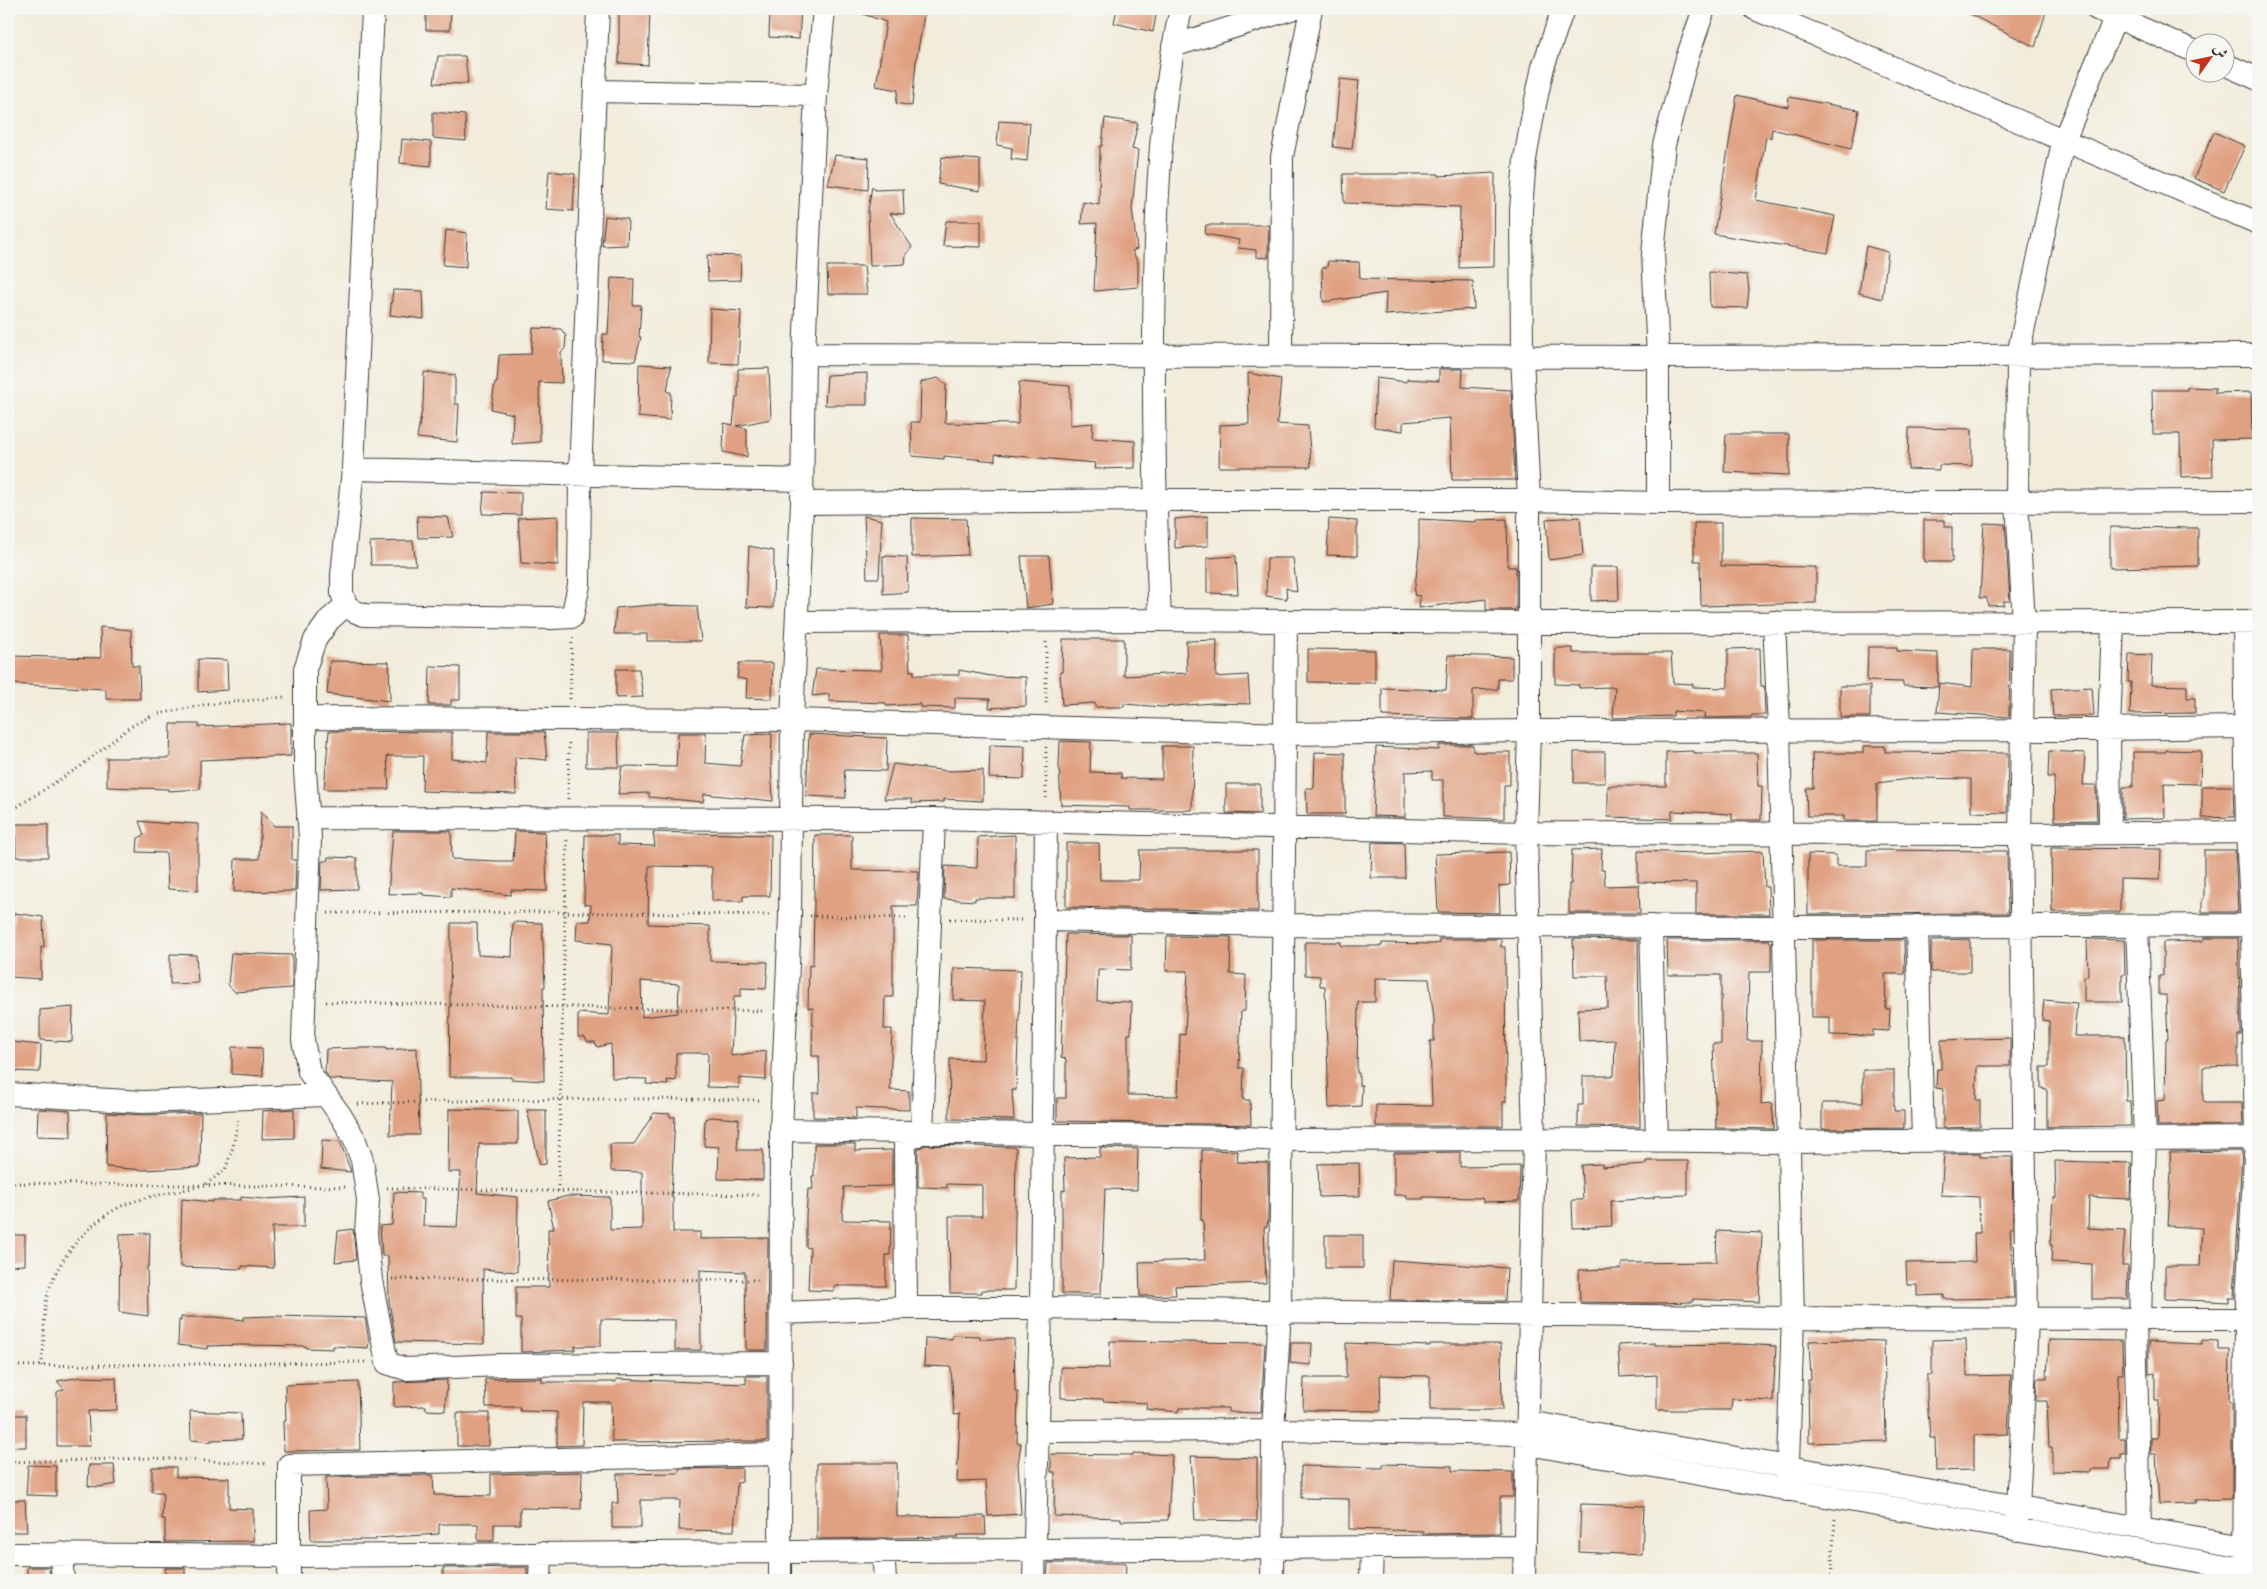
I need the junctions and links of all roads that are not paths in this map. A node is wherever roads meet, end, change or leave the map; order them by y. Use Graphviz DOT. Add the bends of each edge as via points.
graph roads {
  1 [pos="373,9"];
  2 [pos="598,9"];
  3 [pos="824,9"];
  4 [pos="1181,9"];
  5 [pos="1291,9"];
  6 [pos="1311,9"];
  7 [pos="1563,9"];
  8 [pos="1704,9"];
  9 [pos="1755,9"];
  10 [pos="2111,11"];
  11 [pos="1173,46"];
  12 [pos="2184,46"];
  13 [pos="2234,68"];
  14 [pos="2258,79"];
  15 [pos="595,91"];
  16 [pos="816,94"];
  17 [pos="2063,142"];
  18 [pos="2258,223"];
  19 [pos="804,354"];
  20 [pos="1153,354"];
  21 [pos="1281,355"];
  22 [pos="2018,355"];
  23 [pos="2258,355"];
  24 [pos="1522,356"];
  25 [pos="1658,357"];
  26 [pos="353,469"];
  27 [pos="580,476"];
  28 [pos="802,480"];
  29 [pos="1154,500"];
  30 [pos="1529,500"];
  31 [pos="2258,501"];
  32 [pos="802,503"];
  33 [pos="1658,503"];
  34 [pos="2017,503"];
  35 [pos="346,605"];
  36 [pos="1160,620"];
  37 [pos="1286,621"];
  38 [pos="797,622"];
  39 [pos="1774,622"];
  40 [pos="2113,622"];
  41 [pos="2251,622"];
  42 [pos="1529,623"];
  43 [pos="2024,623"];
  44 [pos="305,718"];
  45 [pos="792,720"];
  46 [pos="2246,727"];
  47 [pos="1779,729"];
  48 [pos="2109,729"];
  49 [pos="2022,730"];
  50 [pos="1529,731"];
  51 [pos="1284,734"];
  52 [pos="308,818"];
  53 [pos="934,819"];
  54 [pos="791,820"];
  55 [pos="1046,822"];
  56 [pos="1282,827"];
  57 [pos="2253,832"];
  58 [pos="1526,833"];
  59 [pos="2110,833"];
  60 [pos="1782,834"];
  61 [pos="2020,834"];
  62 [pos="1045,920"];
  63 [pos="2255,925"];
  64 [pos="1284,926"];
  65 [pos="1527,926"];
  66 [pos="1651,926"];
  67 [pos="1917,926"];
  68 [pos="2021,926"];
  69 [pos="2137,926"];
  70 [pos="1783,927"];
  71 [pos="9,1094"];
  72 [pos="329,1100"];
  73 [pos="781,1130"];
  74 [pos="922,1132"];
  75 [pos="1042,1134"];
  76 [pos="2146,1138"];
  77 [pos="2256,1138"];
  78 [pos="1534,1139"];
  79 [pos="2024,1139"];
  80 [pos="1280,1140"];
  81 [pos="1923,1140"];
  82 [pos="1657,1141"];
  83 [pos="1788,1142"];
  84 [pos="906,1308"];
  85 [pos="1041,1308"];
  86 [pos="1280,1310"];
  87 [pos="781,1313"];
  88 [pos="1530,1315"];
  89 [pos="1792,1318"];
  90 [pos="2027,1320"];
  91 [pos="2137,1320"];
  92 [pos="2252,1320"];
  93 [pos="781,1363"];
  94 [pos="1273,1430"];
  95 [pos="1039,1431"];
  96 [pos="1528,1433"];
  97 [pos="781,1454"];
  98 [pos="1788,1467"];
  99 [pos="1787,1490"];
  100 [pos="2019,1506"];
  101 [pos="2140,1528"];
  102 [pos="2017,1530"];
  103 [pos="1525,1546"];
  104 [pos="1274,1547"];
  105 [pos="1372,1547"];
  106 [pos="1034,1549"];
  107 [pos="883,1550"];
  108 [pos="781,1551"];
  109 [pos="61,1553"];
  110 [pos="541,1553"];
  111 [pos="9,1554"];
  112 [pos="289,1556"];
  113 [pos="2247,1562"];
  114 [pos="63,1580"];
  115 [pos="289,1580"];
  116 [pos="540,1580"];
  117 [pos="780,1580"];
  118 [pos="885,1580"];
  119 [pos="1034,1580"];
  120 [pos="1272,1580"];
  121 [pos="1370,1580"];
  122 [pos="1524,1580"];
  1 -- 26 [label="street"];
  2 -- 15 [label="street"];
  3 -- 16 [label="street"];
  4 -- 11 [label="street"];
  5 -- 11 [label="street"];
  6 -- 21 [label="street" via="1282,157"];
  7 -- 24 [label="street" via="1544,67 1525,159 1521,210"];
  8 -- 25 [label="street" via="1664,145 1653,254"];
  9 -- 17 [label="street"];
  10 -- 12 [label="street"];
  10 -- 17 [label="street"];
  11 -- 20 [label="street" via="1157,181"];
  13 -- 14 [label="street"];
  15 -- 16 [label="street"];
  15 -- 27 [label="street"];
  16 -- 19 [label="street"];
  17 -- 18 [label="street"];
  17 -- 22 [label="street"];
  19 -- 20 [label="street"];
  19 -- 28 [label="street"];
  20 -- 21 [label="street"];
  20 -- 29 [label="street"];
  21 -- 24 [label="street"];
  22 -- 23 [label="street"];
  22 -- 25 [label="street"];
  22 -- 34 [label="street"];
  24 -- 25 [label="street"];
  24 -- 30 [label="street"];
  25 -- 33 [label="street"];
  26 -- 27 [label="street"];
  26 -- 35 [label="street" via="342,575"];
  27 -- 28 [label="street"];
  27 -- 35 [label="street" via="579,585 572,617 382,616 354,612"];
  28 -- 32 [label="street"];
  29 -- 30 [label="street"];
  29 -- 32 [label="street"];
  29 -- 36 [label="street"];
  30 -- 33 [label="street"];
  30 -- 42 [label="street"];
  31 -- 34 [label="street"];
  32 -- 38 [label="street"];
  33 -- 34 [label="street"];
  34 -- 43 [label="street"];
  35 -- 44 [label="street" via="329,620 315,640 305,669"];
  36 -- 37 [label="street"];
  36 -- 38 [label="street"];
  37 -- 42 [label="street"];
  37 -- 51 [label="street"];
  38 -- 45 [label="street"];
  39 -- 42 [label="street"];
  39 -- 43 [label="street"];
  39 -- 47 [label="street"];
  40 -- 41 [label="street"];
  40 -- 43 [label="street"];
  40 -- 48 [label="street"];
  41 -- 46 [label="street"];
  42 -- 50 [label="street"];
  43 -- 49 [label="street"];
  44 -- 45 [label="street"];
  44 -- 52 [label="street"];
  45 -- 51 [label="street"];
  45 -- 54 [label="street"];
  46 -- 48 [label="street"];
  46 -- 57 [label="street"];
  47 -- 49 [label="street"];
  47 -- 50 [label="street"];
  47 -- 60 [label="street"];
  48 -- 49 [label="street"];
  48 -- 59 [label="street"];
  49 -- 61 [label="street"];
  50 -- 51 [label="street"];
  50 -- 58 [label="street"];
  51 -- 56 [label="street"];
  52 -- 54 [label="street"];
  52 -- 72 [label="street" via="303,1040 309,1072"];
  53 -- 54 [label="street"];
  53 -- 55 [label="street"];
  53 -- 74 [label="street"];
  54 -- 73 [label="street"];
  55 -- 56 [label="street"];
  55 -- 62 [label="street"];
  56 -- 58 [label="street"];
  56 -- 64 [label="street"];
  57 -- 59 [label="street"];
  57 -- 63 [label="street"];
  58 -- 60 [label="street"];
  58 -- 65 [label="street"];
  59 -- 61 [label="street"];
  60 -- 61 [label="street"];
  60 -- 70 [label="street"];
  61 -- 68 [label="street"];
  62 -- 64 [label="street"];
  62 -- 75 [label="street"];
  63 -- 69 [label="street"];
  63 -- 77 [label="street"];
  64 -- 65 [label="street"];
  64 -- 80 [label="street"];
  65 -- 66 [label="street"];
  65 -- 78 [label="street"];
  66 -- 70 [label="street"];
  66 -- 82 [label="street"];
  67 -- 68 [label="street"];
  67 -- 70 [label="street"];
  67 -- 81 [label="street"];
  68 -- 69 [label="street"];
  68 -- 79 [label="street"];
  69 -- 76 [label="street"];
  70 -- 83 [label="street"];
  71 -- 72 [label="street" via="143,1102 242,1097"];
  72 -- 93 [label="street" via="354,1138 362,1160 368,1200 366,1234 371,1280 387,1363 406,1368"];
  73 -- 74 [label="street"];
  73 -- 87 [label="street"];
  74 -- 75 [label="street"];
  74 -- 84 [label="street" via="905,1142"];
  75 -- 80 [label="street"];
  75 -- 85 [label="street"];
  76 -- 77 [label="street"];
  76 -- 79 [label="street"];
  76 -- 91 [label="street"];
  77 -- 92 [label="street"];
  78 -- 80 [label="street"];
  78 -- 82 [label="street"];
  78 -- 88 [label="street"];
  79 -- 81 [label="street"];
  79 -- 90 [label="street"];
  80 -- 86 [label="street"];
  81 -- 83 [label="street"];
  82 -- 83 [label="street"];
  83 -- 89 [label="street"];
  84 -- 85 [label="street"];
  84 -- 87 [label="street"];
  85 -- 86 [label="street"];
  85 -- 95 [label="street"];
  86 -- 88 [label="street"];
  86 -- 94 [label="street"];
  87 -- 93 [label="street"];
  88 -- 89 [label="street"];
  88 -- 96 [label="street"];
  89 -- 90 [label="street"];
  89 -- 98 [label="street"];
  90 -- 91 [label="street"];
  90 -- 100 [label="street"];
  91 -- 92 [label="street"];
  91 -- 101 [label="street"];
  92 -- 113 [label="street"];
  93 -- 97 [label="street"];
  94 -- 95 [label="street"];
  94 -- 96 [label="street"];
  94 -- 104 [label="street"];
  95 -- 106 [label="street"];
  96 -- 98 [label="street"];
  96 -- 99 [label="street"];
  96 -- 103 [label="street"];
  97 -- 108 [label="street"];
  97 -- 112 [label="street" via="289,1465"];
  98 -- 99 [label="street"];
  98 -- 100 [label="street"];
  99 -- 102 [label="street"];
  100 -- 101 [label="street"];
  100 -- 102 [label="street"];
  101 -- 113 [label="street"];
  102 -- 113 [label="street"];
  103 -- 105 [label="street"];
  103 -- 122 [label="street"];
  104 -- 105 [label="street"];
  104 -- 106 [label="street"];
  104 -- 120 [label="street"];
  105 -- 121 [label="street"];
  106 -- 107 [label="street"];
  106 -- 119 [label="street"];
  107 -- 108 [label="street"];
  107 -- 118 [label="street"];
  108 -- 110 [label="street"];
  108 -- 117 [label="street"];
  109 -- 111 [label="street"];
  109 -- 112 [label="street"];
  109 -- 114 [label="street"];
  110 -- 112 [label="street"];
  110 -- 116 [label="street"];
  112 -- 115 [label="street"];
}
